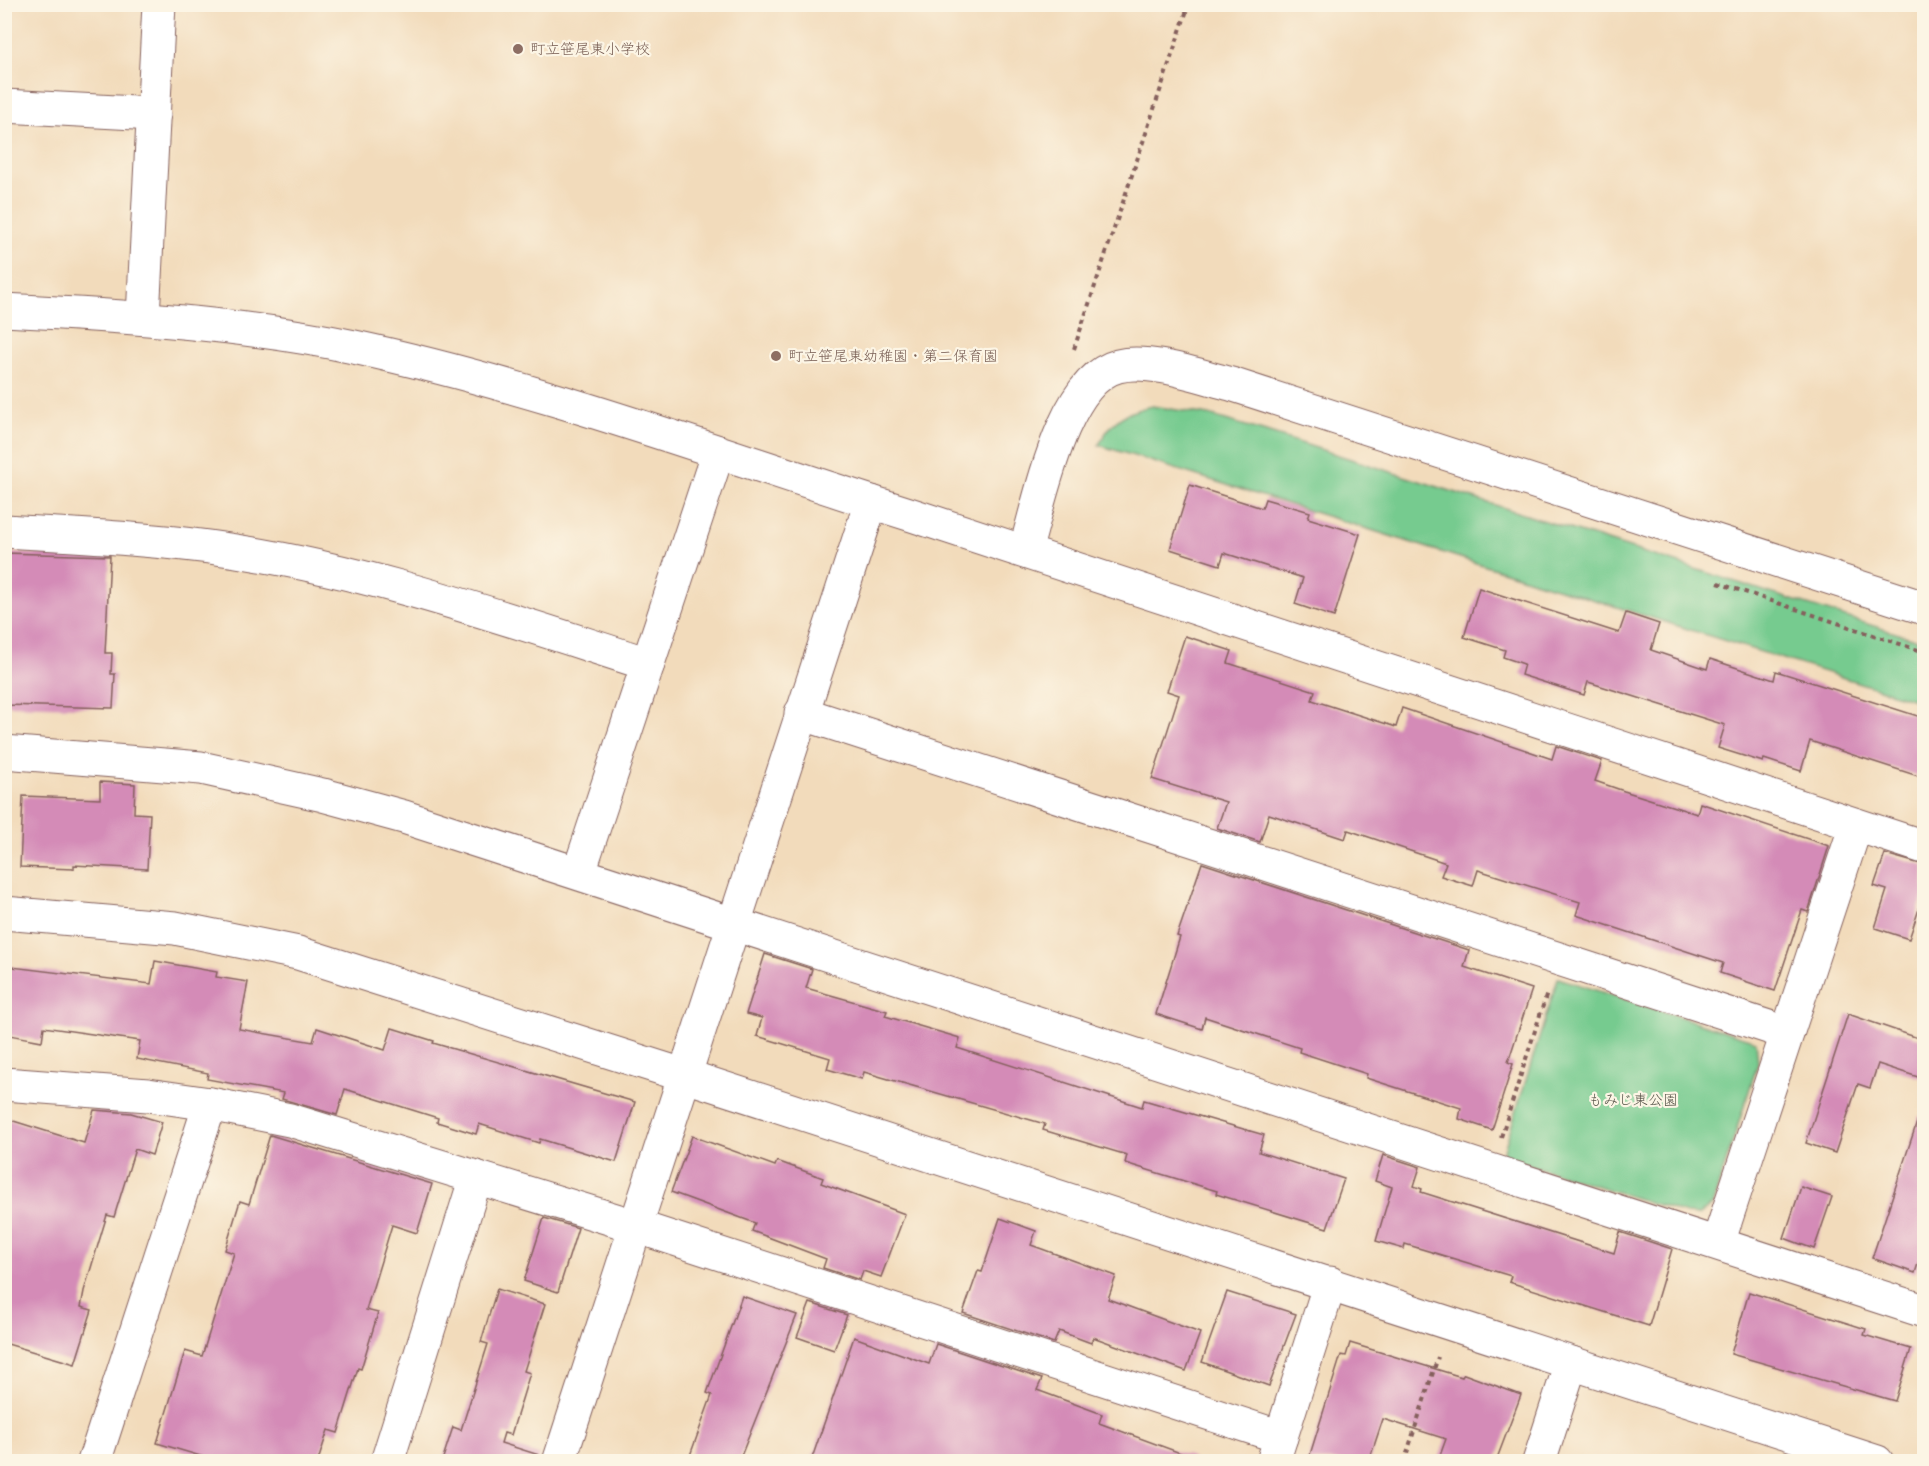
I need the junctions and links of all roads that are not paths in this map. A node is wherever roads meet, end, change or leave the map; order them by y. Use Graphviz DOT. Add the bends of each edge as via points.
graph roads {
  1 [pos="159,4"];
  2 [pos="4,106"];
  3 [pos="154,114"];
  4 [pos="4,310"];
  5 [pos="143,317"];
  6 [pos="718,452"];
  7 [pos="871,502"];
  8 [pos="4,531"];
  9 [pos="1025,551"];
  10 [pos="1924,608"];
  11 [pos="648,664"];
  12 [pos="801,713"];
  13 [pos="4,752"];
  14 [pos="1856,825"];
  15 [pos="1924,847"];
  16 [pos="579,872"];
  17 [pos="4,913"];
  18 [pos="735,923"];
  19 [pos="1787,1034"];
  20 [pos="683,1074"];
  21 [pos="4,1083"];
  22 [pos="210,1104"];
  23 [pos="476,1177"];
  24 [pos="634,1226"];
  25 [pos="1718,1243"];
  26 [pos="1330,1284"];
  27 [pos="1924,1311"];
  28 [pos="1571,1363"];
  29 [pos="1277,1449"];
  30 [pos="94,1461"];
  31 [pos="387,1461"];
  32 [pos="560,1461"];
  33 [pos="1539,1461"];
  34 [pos="1877,1461"];
  1 -- 3 [label="street"];
  2 -- 3 [label="street"];
  3 -- 5 [label="street"];
  4 -- 5 [label="street"];
  5 -- 6 [label="street" via="297,337 393,356 558,401"];
  6 -- 7 [label="street"];
  6 -- 11 [label="street"];
  7 -- 9 [label="street"];
  7 -- 12 [label="street"];
  8 -- 11 [label="street" via="209,547 325,569 448,600"];
  9 -- 10 [label="street" via="1063,425 1078,398 1109,369 1136,364 1231,384"];
  9 -- 14 [label="street"];
  11 -- 16 [label="street"];
  12 -- 18 [label="street"];
  12 -- 19 [label="street"];
  13 -- 16 [label="street" via="201,768 384,811"];
  14 -- 15 [label="street"];
  14 -- 19 [label="street"];
  16 -- 18 [label="street"];
  17 -- 20 [label="street" via="175,928 298,953"];
  18 -- 20 [label="street"];
  18 -- 25 [label="street"];
  19 -- 25 [label="street"];
  20 -- 24 [label="street"];
  20 -- 26 [label="street"];
  21 -- 22 [label="street"];
  22 -- 23 [label="street" via="290,1119"];
  22 -- 30 [label="street"];
  23 -- 24 [label="street"];
  23 -- 31 [label="street"];
  24 -- 29 [label="street"];
  24 -- 32 [label="street"];
  25 -- 27 [label="street"];
  26 -- 28 [label="street"];
  26 -- 29 [label="street"];
  28 -- 33 [label="street"];
  28 -- 34 [label="street"];
}
